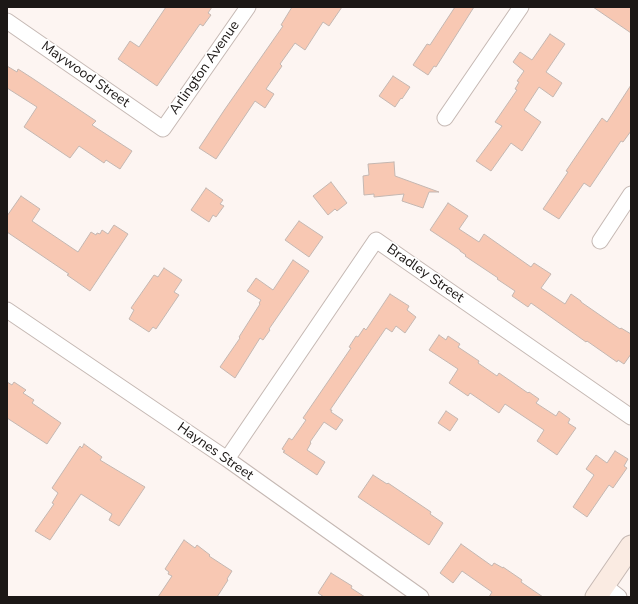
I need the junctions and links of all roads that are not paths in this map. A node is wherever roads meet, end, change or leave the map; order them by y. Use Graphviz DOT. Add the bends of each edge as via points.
graph roads {
  1 [pos="248,7"];
  2 [pos="521,7"];
  3 [pos="7,21"];
  4 [pos="445,118"];
  5 [pos="163,129"];
  6 [pos="631,194"];
  7 [pos="600,241"];
  8 [pos="7,310"];
  9 [pos="631,418"];
  10 [pos="227,459"];
  11 [pos="631,546"];
  12 [pos="607,593"];
  13 [pos="421,597"];
  1 -- 5 [label="street, Arlington Avenue"];
  2 -- 4 [label="street"];
  3 -- 5 [label="street, Maywood Street"];
  6 -- 7 [label="street"];
  8 -- 10 [label="street, Haynes Street"];
  9 -- 10 [label="street, Bradley Street" via="376,240"];
  10 -- 13 [label="street, Haynes Street"];
  11 -- 12 [label="main road"];
}
